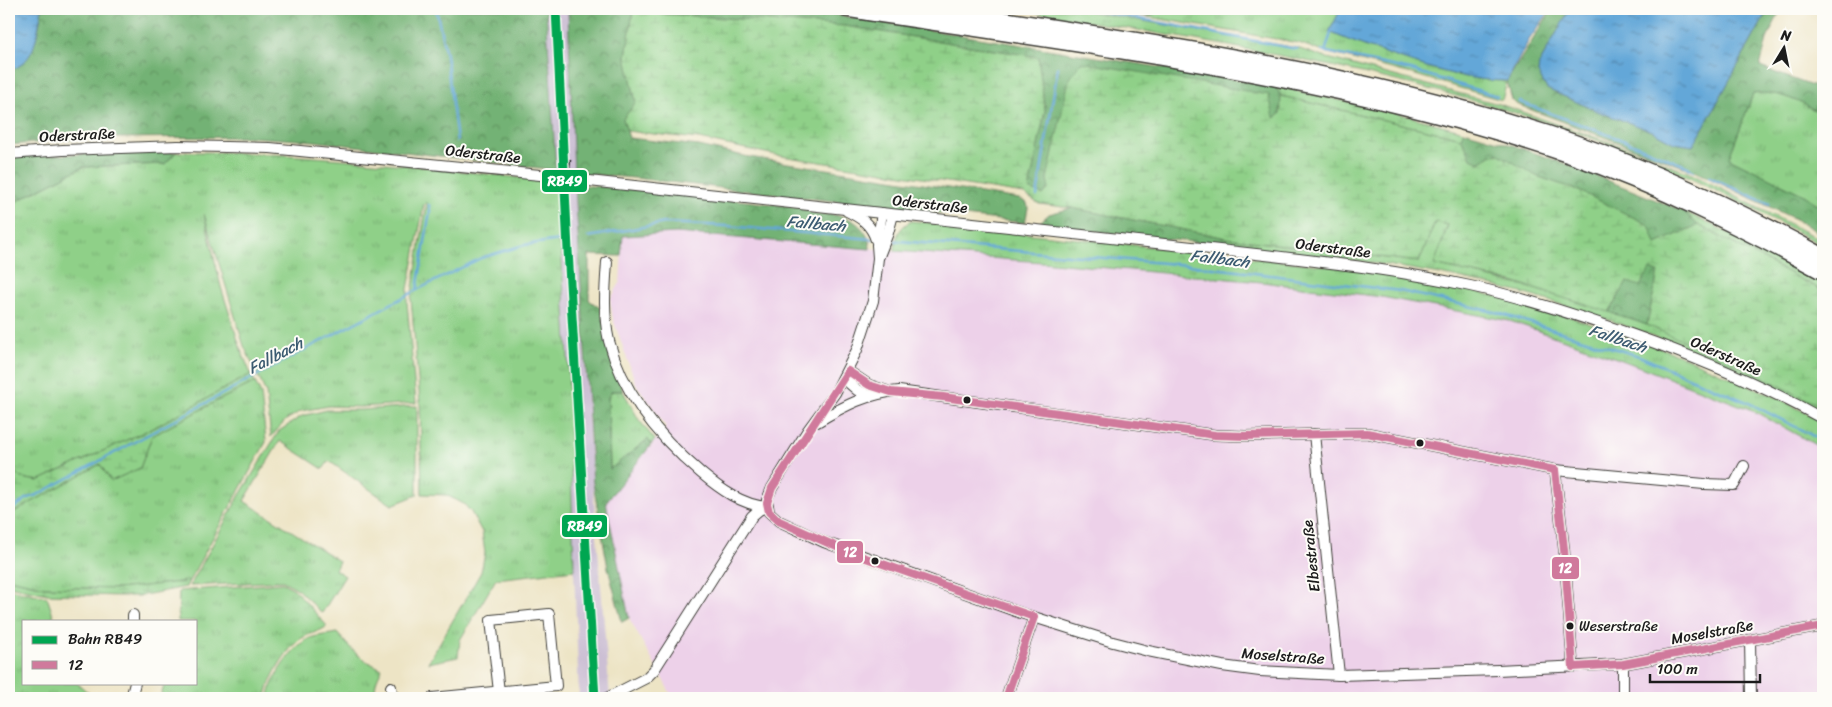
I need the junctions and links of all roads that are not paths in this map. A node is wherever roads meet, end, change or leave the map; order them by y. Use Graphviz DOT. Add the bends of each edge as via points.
graph roads {
  1 [pos="846,9"];
  2 [pos="933,9"];
  3 [pos="9,154"];
  4 [pos="841,208"];
  5 [pos="882,213"];
  6 [pos="893,215"];
  7 [pos="880,237"];
  8 [pos="1823,256"];
  9 [pos="607,262"];
  10 [pos="1823,272"];
  11 [pos="848,371"];
  12 [pos="891,392"];
  13 [pos="869,396"];
  14 [pos="1823,419"];
  15 [pos="812,425"];
  16 [pos="1314,434"];
  17 [pos="1744,466"];
  18 [pos="1555,470"];
  19 [pos="768,507"];
  20 [pos="1034,617"];
  21 [pos="1823,626"];
  22 [pos="1750,640"];
  23 [pos="1623,664"];
  24 [pos="1573,667"];
  25 [pos="1339,675"];
  26 [pos="135,684"];
  27 [pos="391,687"];
  28 [pos="499,692"];
  29 [pos="131,698"];
  30 [pos="393,698"];
  31 [pos="432,698"];
  32 [pos="606,698"];
  33 [pos="1006,698"];
  34 [pos="1623,698"];
  35 [pos="1751,698"];
  1 -- 10 [label="highway" via="1254,74 1440,115 1568,155 1647,185 1761,238"];
  2 -- 8 [label="highway" via="1264,62 1386,88 1483,114 1647,170"];
  3 -- 4 [label="street, Oderstraße, bridge" via="178,146 270,148"];
  4 -- 5 [label="street, Oderstraße"];
  4 -- 7 [label="street" via="864,221"];
  5 -- 6 [label="street, Oderstraße"];
  5 -- 7 [label="street"];
  6 -- 7 [label="street"];
  6 -- 14 [label="street, Oderstraße" via="1373,268 1472,286 1551,307 1676,350"];
  7 -- 11 [label="street" via="870,313"];
  9 -- 19 [label="street" via="604,298 609,341 624,382 636,402 674,449 707,478 738,499"];
  11 -- 12 [label="street" via="869,385"];
  11 -- 13 [label="street" via="849,383"];
  11 -- 15 [label="street"];
  12 -- 13 [label="street"];
  12 -- 16 [label="street" via="1215,435"];
  13 -- 15 [label="street" via="847,404"];
  15 -- 19 [label="street" via="772,488"];
  16 -- 18 [label="street" via="1367,433"];
  16 -- 25 [label="street, Elbestraße"];
  17 -- 18 [label="street" via="1734,486"];
  18 -- 24 [label="street"];
  19 -- 20 [label="street, Moselstraße" via="779,521 832,545"];
  19 -- 32 [label="street" via="752,516 652,673"];
  20 -- 25 [label="street, Moselstraße" via="1113,642 1222,666"];
  20 -- 33 [label="street"];
  21 -- 22 [label="street, Moselstraße"];
  22 -- 23 [label="street, Moselstraße"];
  22 -- 35 [label="street"];
  23 -- 24 [label="street, Moselstraße"];
  23 -- 34 [label="street"];
  24 -- 25 [label="street, Moselstraße"];
  26 -- 29 [label="street"];
  27 -- 30 [label="street"];
  28 -- 28 [label="street" via="556,686 549,614 492,620"];
  28 -- 31 [label="street"];
}
